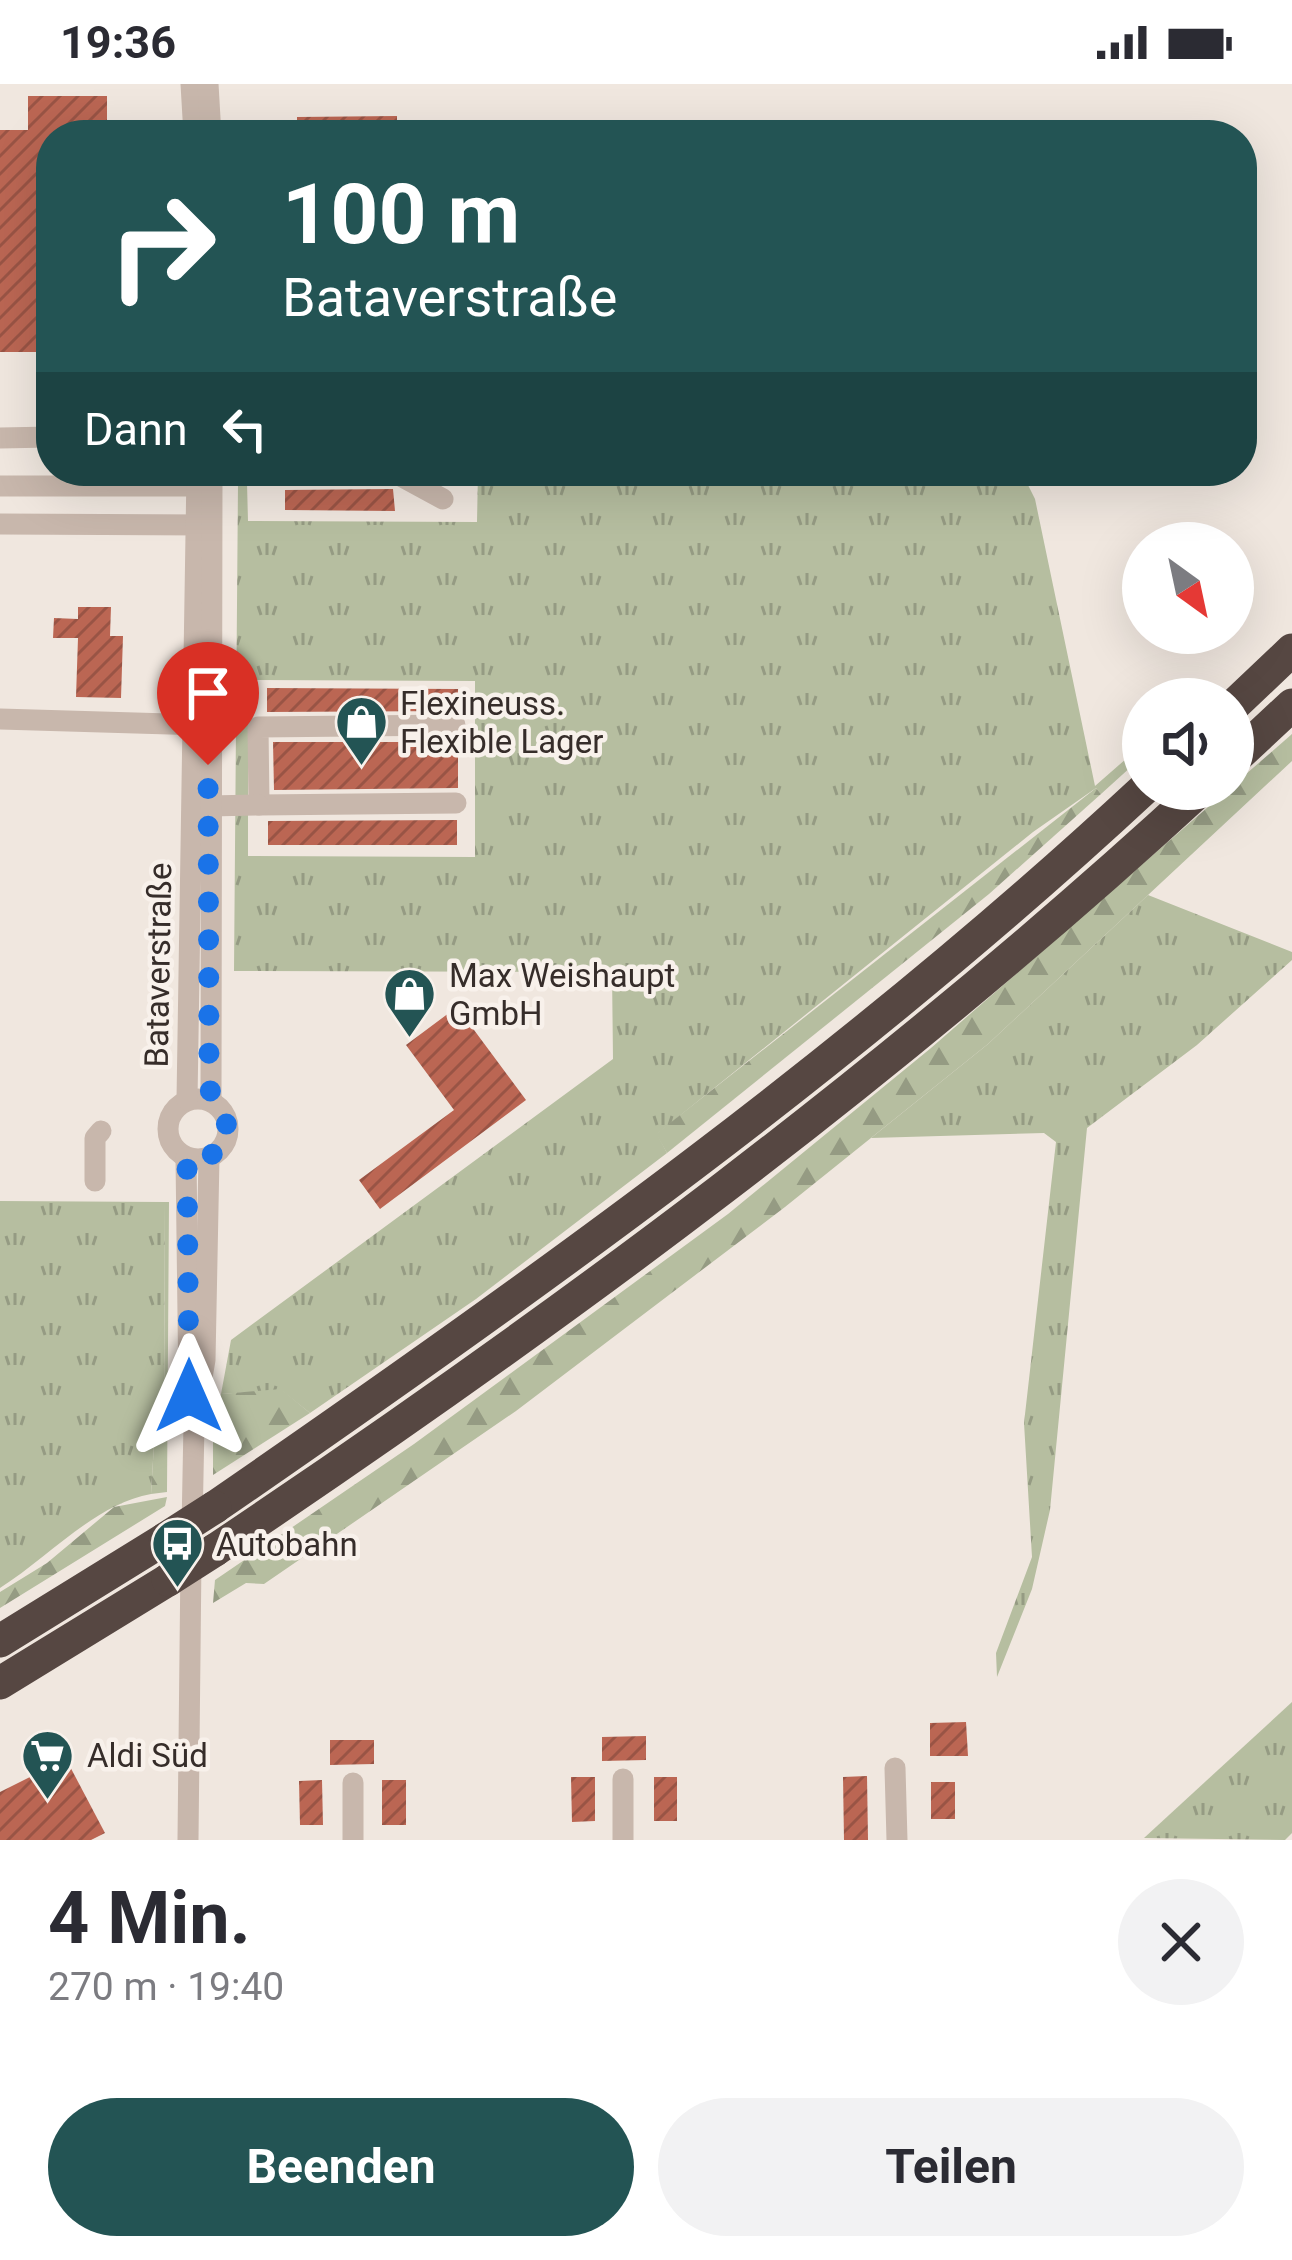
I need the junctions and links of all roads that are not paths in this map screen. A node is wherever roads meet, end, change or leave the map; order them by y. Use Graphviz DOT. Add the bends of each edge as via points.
graph roads {
  1 [pos="191,84"];
  2 [pos="208,84"];
  3 [pos="193,120"];
  4 [pos="210,120"];
  5 [pos="36,437"];
  6 [pos="0,438"];
  7 [pos="36,484"];
  8 [pos="0,486"];
  9 [pos="205,486"];
  10 [pos="418,486"];
  11 [pos="443,500"];
  12 [pos="0,524"];
  13 [pos="205,525"];
  14 [pos="1292,650"];
  15 [pos="1254,686"];
  16 [pos="1292,705"];
  17 [pos="0,719"];
  18 [pos="455,724"];
  19 [pos="200,725"];
  20 [pos="1254,740"];
  21 [pos="456,803"];
  22 [pos="259,805"];
  23 [pos="208,806"];
  24 [pos="1122,808"];
  25 [pos="1177,810"];
  26 [pos="188,1100"];
  27 [pos="211,1101"];
  28 [pos="100,1131"];
  29 [pos="198,1158"];
  30 [pos="95,1181"];
  31 [pos="204,1501"];
  32 [pos="0,1641"];
  33 [pos="0,1683"];
  34 [pos="895,1768"];
  35 [pos="623,1779"];
  36 [pos="353,1783"];
  37 [pos="188,1840"];
  38 [pos="353,1840"];
  39 [pos="623,1840"];
  40 [pos="897,1840"];
  1 -- 3 [label="street"];
  2 -- 4 [label="street"];
  5 -- 6 [label="street"];
  7 -- 8 [label="street"];
  9 -- 13 [label="street, Bataverstraße"];
  10 -- 11 [label="street"];
  12 -- 13 [label="street"];
  13 -- 19 [label="street, Bataverstraße"];
  14 -- 15 [label="highway"];
  16 -- 20 [label="highway"];
  17 -- 19 [label="street"];
  18 -- 22 [label="street" via="258,727"];
  19 -- 23 [label="street, Bataverstraße"];
  19 -- 26 [label="street, Bataverstraße"];
  21 -- 22 [label="street"];
  22 -- 23 [label="street"];
  23 -- 27 [label="street, Bataverstraße"];
  24 -- 31 [label="highway" via="691,1166 452,1342"];
  25 -- 33 [label="highway, bridge" via="922,1033 533,1333 215,1550"];
  26 -- 27 [label="street, Bataverstraße"];
  26 -- 29 [label="street, Bataverstraße" via="167,1126 175,1150"];
  27 -- 29 [label="street, Bataverstraße" via="229,1128 220,1151"];
  28 -- 30 [label="street"];
  29 -- 31 [label="street, Bataverstraße" via="205,1360 194,1424"];
  31 -- 32 [label="highway, bridge" via="165,1539"];
  31 -- 37 [label="street, Bataverstraße"];
  34 -- 40 [label="street"];
  35 -- 39 [label="street"];
  36 -- 38 [label="street"];
}
